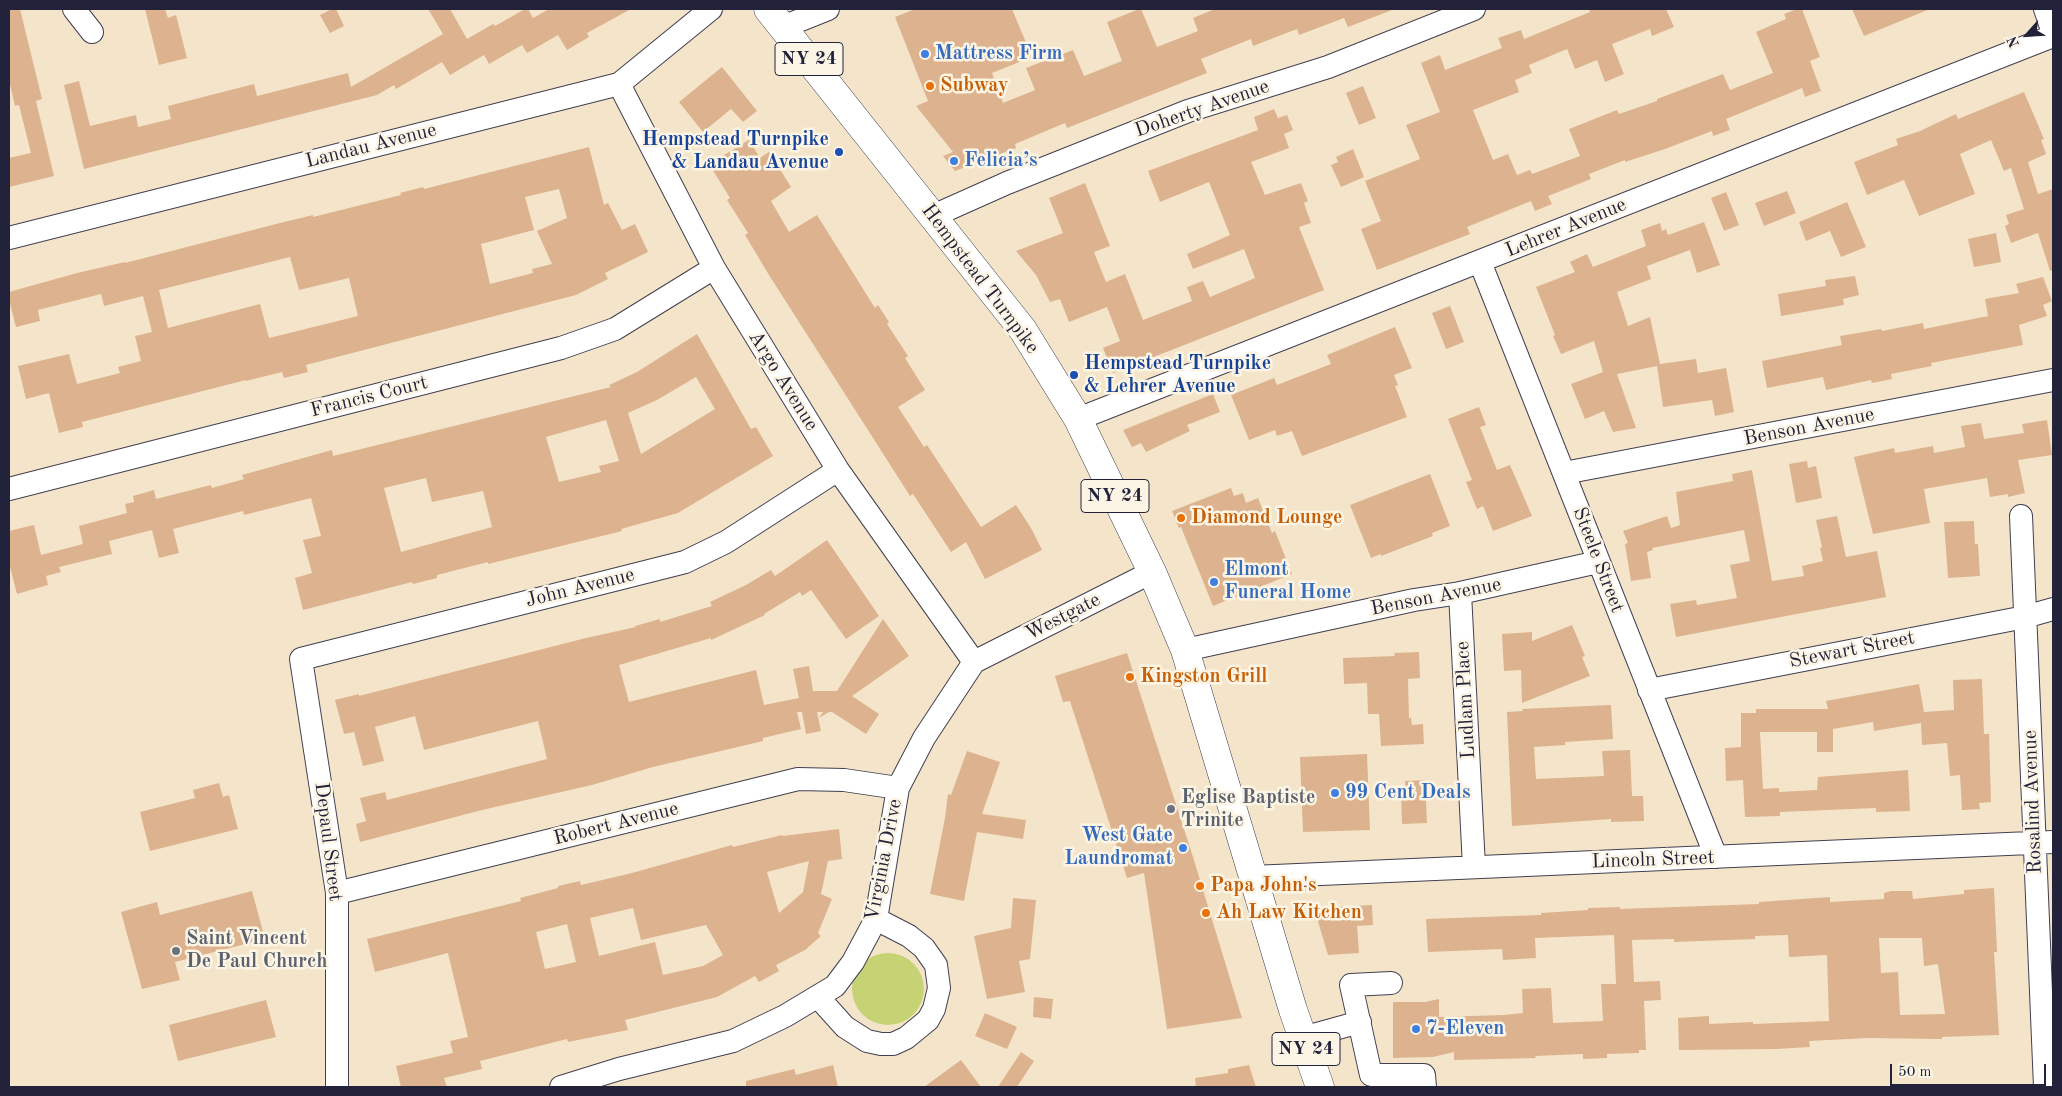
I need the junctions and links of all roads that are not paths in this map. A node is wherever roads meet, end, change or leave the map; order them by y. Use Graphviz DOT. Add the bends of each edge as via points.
graph roads {
  1 [pos="74,9"];
  2 [pos="711,9"];
  3 [pos="828,9"];
  4 [pos="1474,9"];
  5 [pos="2045,9"];
  6 [pos="775,18"];
  7 [pos="92,32"];
  8 [pos="2053,34"];
  9 [pos="619,84"];
  10 [pos="932,216"];
  11 [pos="9,238"];
  12 [pos="1480,262"];
  13 [pos="714,268"];
  14 [pos="2053,380"];
  15 [pos="1078,419"];
  16 [pos="838,470"];
  17 [pos="1564,473"];
  18 [pos="9,489"];
  19 [pos="2021,516"];
  20 [pos="1598,562"];
  21 [pos="1152,572"];
  22 [pos="1460,593"];
  23 [pos="2053,609"];
  24 [pos="2025,617"];
  25 [pos="1185,650"];
  26 [pos="301,659"];
  27 [pos="974,662"];
  28 [pos="1650,690"];
  29 [pos="898,788"];
  30 [pos="2044,843"];
  31 [pos="1716,857"];
  32 [pos="1474,867"];
  33 [pos="1252,877"];
  34 [pos="337,893"];
  35 [pos="876,919"];
  36 [pos="1391,983"];
  37 [pos="818,997"];
  38 [pos="1360,1022"];
  39 [pos="1302,1038"];
  40 [pos="336,1087"];
  41 [pos="560,1087"];
  42 [pos="1320,1087"];
  43 [pos="1425,1087"];
  44 [pos="2045,1087"];
  1 -- 7 [label="street"];
  2 -- 9 [label="street, Landau Avenue"];
  3 -- 6 [label="street"];
  4 -- 10 [label="street, Doherty Avenue" via="1328,67 1188,111"];
  5 -- 8 [label="street"];
  6 -- 10 [label="main road, Hempstead Turnpike / NY 24"];
  8 -- 12 [label="street, Lehrer Avenue"];
  9 -- 11 [label="street, Landau Avenue"];
  9 -- 13 [label="street, Argo Avenue"];
  10 -- 15 [label="main road, Hempstead Turnpike / NY 24" via="1023,330"];
  12 -- 15 [label="street, Lehrer Avenue"];
  12 -- 17 [label="street, Steele Street"];
  13 -- 16 [label="street, Argo Avenue"];
  13 -- 18 [label="street, Francis Court" via="615,329 560,348"];
  14 -- 17 [label="street, Benson Avenue"];
  15 -- 21 [label="main road, Hempstead Turnpike / NY 24"];
  16 -- 26 [label="street, John Avenue" via="726,542 685,562"];
  16 -- 27 [label="street, Argo Avenue"];
  17 -- 20 [label="street, Steele Street"];
  19 -- 24 [label="street, Rosalind Avenue"];
  20 -- 22 [label="street, Benson Avenue"];
  20 -- 28 [label="street, Steele Street"];
  21 -- 25 [label="main road, Hempstead Turnpike / NY 24"];
  21 -- 27 [label="street, Westgate"];
  22 -- 25 [label="street, Benson Avenue"];
  22 -- 32 [label="street, Ludlam Place"];
  23 -- 24 [label="street, Stewart Street"];
  24 -- 28 [label="street, Stewart Street"];
  24 -- 30 [label="street, Rosalind Avenue"];
  25 -- 33 [label="main road, Hempstead Turnpike / NY 24"];
  26 -- 34 [label="street, Depaul Street"];
  27 -- 29 [label="street, Virginia Drive" via="924,738"];
  28 -- 31 [label="street, Steele Street"];
  29 -- 34 [label="street, Robert Avenue" via="844,780 798,780"];
  29 -- 35 [label="street, Virginia Drive"];
  30 -- 31 [label="street, Lincoln Street"];
  30 -- 44 [label="street, Rosalind Avenue"];
  31 -- 32 [label="street, Lincoln Street"];
  32 -- 33 [label="street, Lincoln Street"];
  33 -- 39 [label="main road, Hempstead Turnpike / NY 24"];
  34 -- 40 [label="street, Depaul Street"];
  35 -- 37 [label="street, Virginia Drive" via="853,962 835,986"];
  35 -- 37 [label="street" via="909,936 924,948 936,965 939,988 928,1020 906,1038 893,1044 881,1044 867,1041 844,1027"];
  36 -- 38 [label="street" via="1351,985"];
  37 -- 41 [label="street, Virginia Drive" via="732,1041"];
  38 -- 39 [label="street"];
  38 -- 43 [label="street" via="1371,1075 1424,1075"];
  39 -- 42 [label="main road, Hempstead Turnpike / NY 24"];
}
